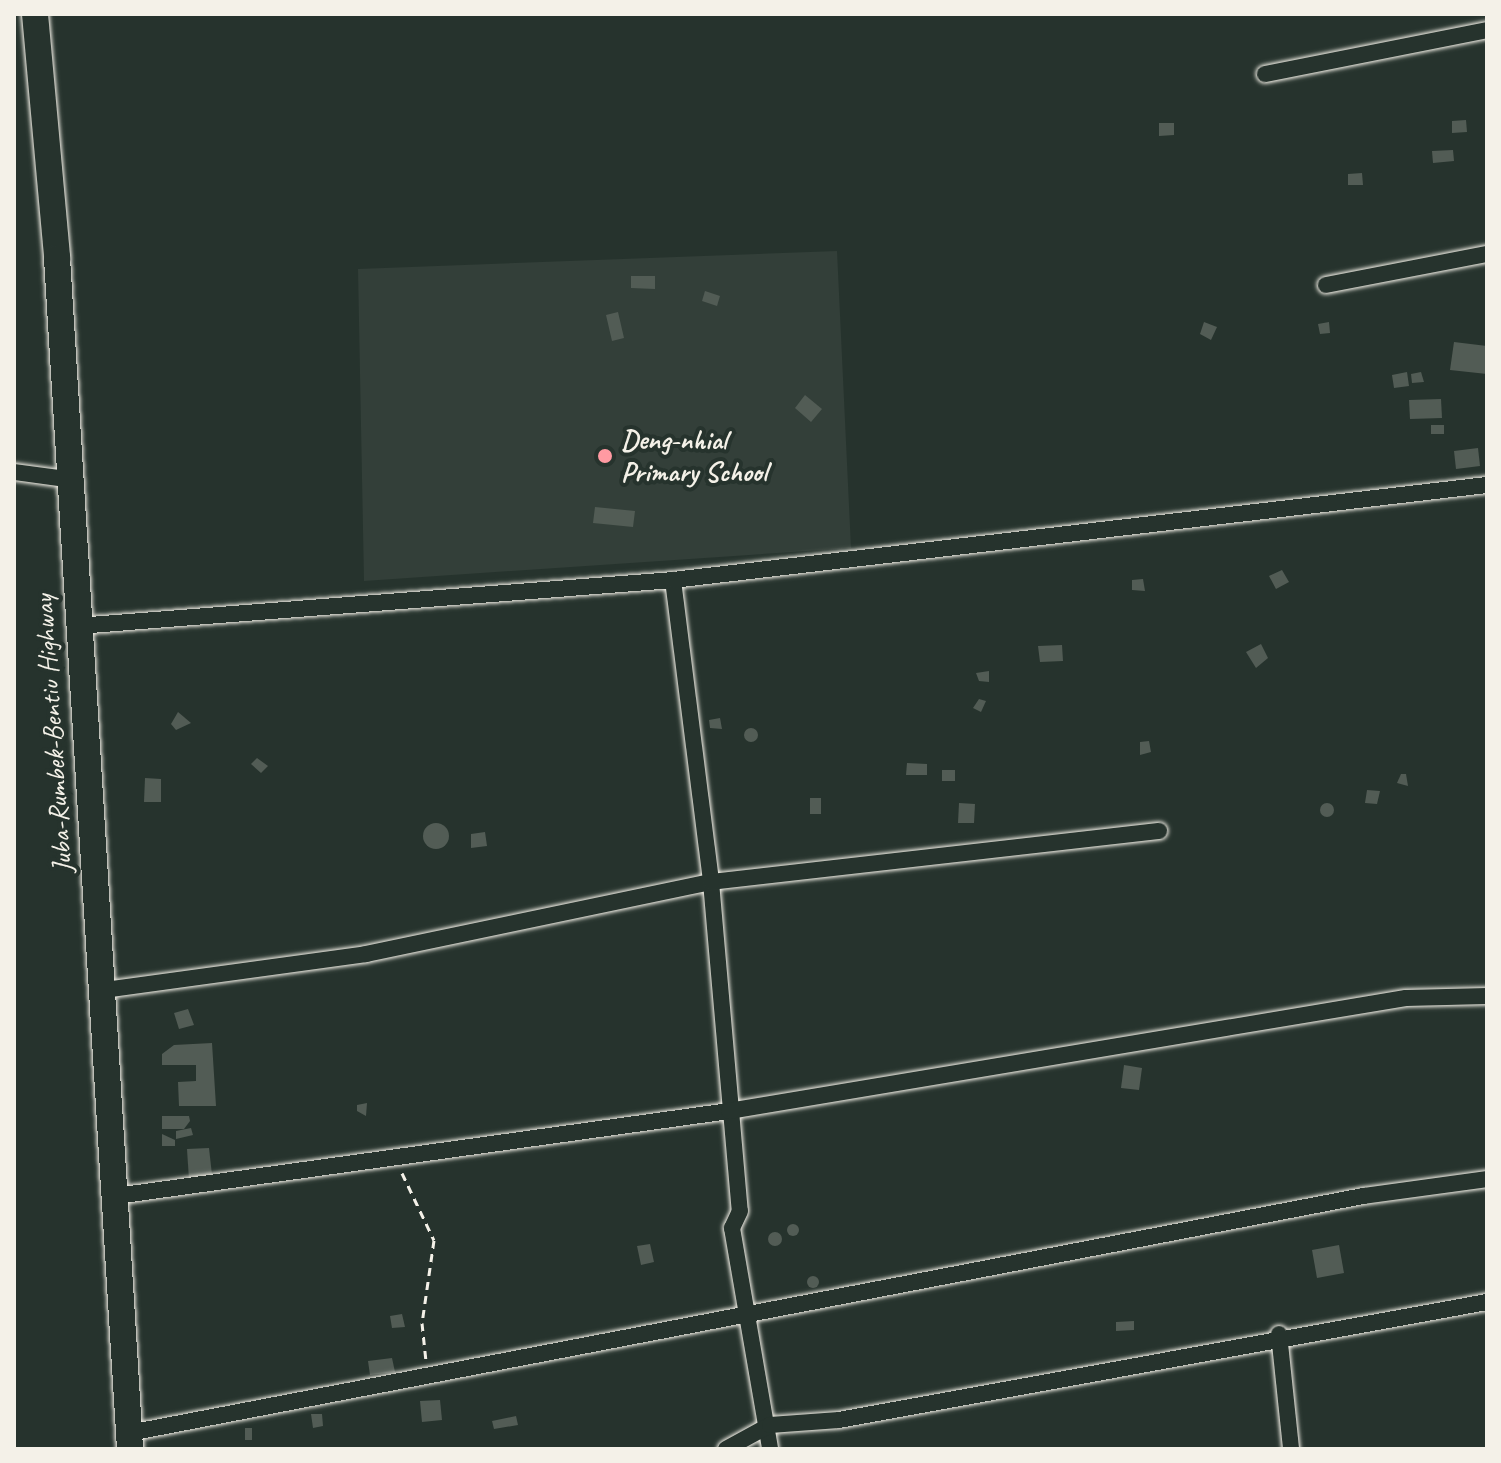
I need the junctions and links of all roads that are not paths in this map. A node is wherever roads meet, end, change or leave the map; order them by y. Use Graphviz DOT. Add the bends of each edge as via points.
graph roads {
  1 [pos="35,14"];
  2 [pos="1487,30"];
  3 [pos="1265,74"];
  4 [pos="1487,254"];
  5 [pos="1326,285"];
  6 [pos="14,472"];
  7 [pos="66,479"];
  8 [pos="1487,485"];
  9 [pos="673,580"];
  10 [pos="77,626"];
  11 [pos="1159,831"];
  12 [pos="711,882"];
  13 [pos="104,990"];
  14 [pos="1487,996"];
  15 [pos="729,1111"];
  16 [pos="1487,1179"];
  17 [pos="116,1196"];
  18 [pos="1487,1302"];
  19 [pos="747,1314"];
  20 [pos="1279,1334"];
  21 [pos="770,1425"];
  22 [pos="130,1441"];
  23 [pos="726,1449"];
  24 [pos="770,1449"];
  25 [pos="1291,1449"];
  1 -- 7 [label="main road, Juba-Rumbek-Bentiu Highway" via="57,258"];
  2 -- 3 [label="street"];
  4 -- 5 [label="street"];
  6 -- 7 [label="street"];
  7 -- 10 [label="main road, Juba-Rumbek-Bentiu Highway"];
  8 -- 9 [label="street"];
  9 -- 10 [label="street"];
  9 -- 12 [label="street"];
  10 -- 13 [label="main road, Juba-Rumbek-Bentiu Highway"];
  11 -- 12 [label="street"];
  12 -- 13 [label="street" via="366,954"];
  12 -- 15 [label="street"];
  13 -- 17 [label="main road, Juba-Rumbek-Bentiu Highway"];
  14 -- 15 [label="street" via="1309,1012"];
  15 -- 17 [label="street"];
  15 -- 19 [label="street" via="740,1211 732,1228"];
  16 -- 19 [label="street"];
  17 -- 22 [label="main road, Juba-Rumbek-Bentiu Highway"];
  18 -- 20 [label="street"];
  19 -- 21 [label="street"];
  19 -- 22 [label="street"];
  20 -- 21 [label="street" via="839,1420"];
  20 -- 25 [label="street"];
  21 -- 23 [label="street"];
  21 -- 24 [label="street"];
}
